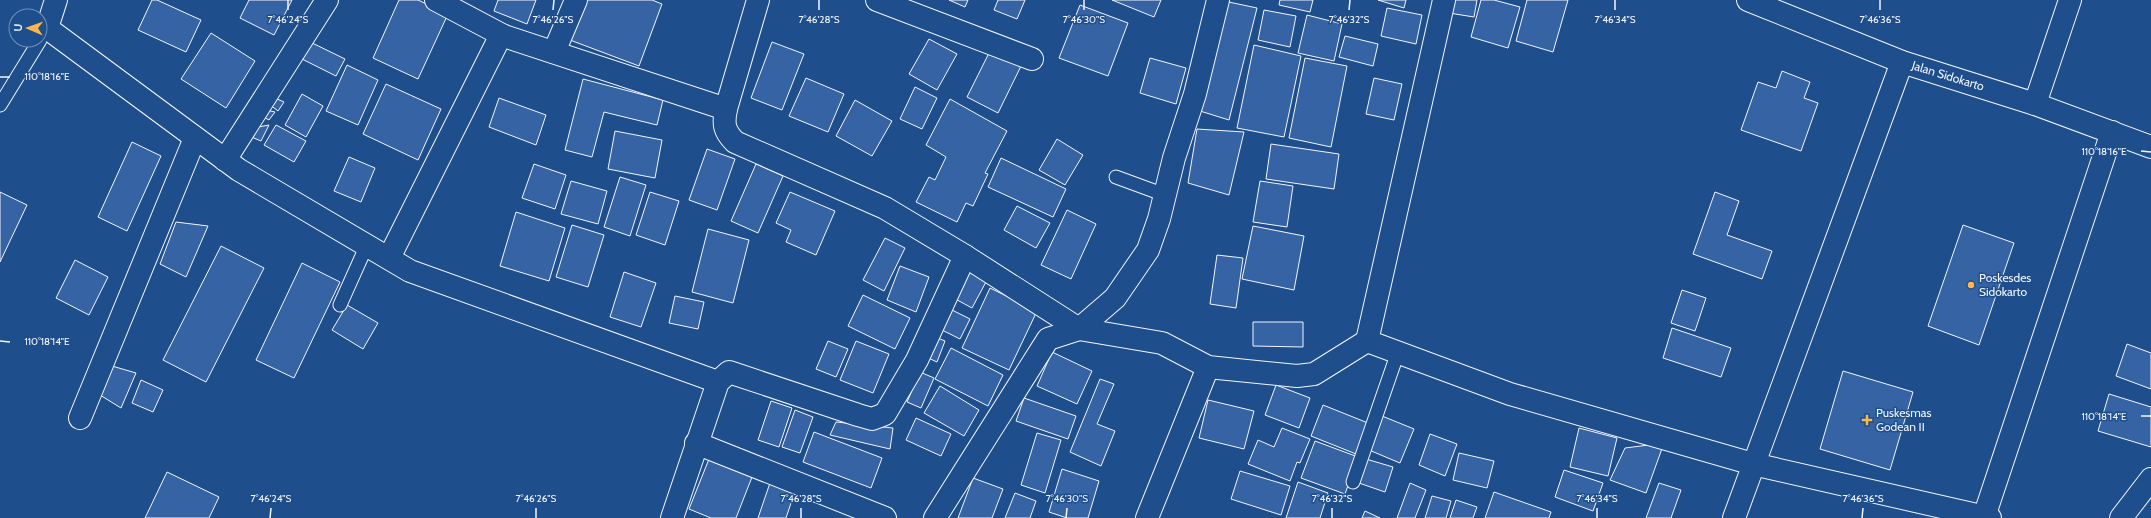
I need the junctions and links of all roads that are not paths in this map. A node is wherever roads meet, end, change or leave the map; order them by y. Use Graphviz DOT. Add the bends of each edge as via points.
graph roads {
  1 [pos="56,0"];
  2 [pos="327,0"];
  3 [pos="436,0"];
  4 [pos="576,0"];
  5 [pos="758,0"];
  6 [pos="877,0"];
  7 [pos="1218,0"];
  8 [pos="1444,0"];
  9 [pos="1748,0"];
  10 [pos="2070,0"];
  11 [pos="48,21"];
  12 [pos="502,35"];
  13 [pos="48,40"];
  14 [pos="35,48"];
  15 [pos="554,52"];
  16 [pos="1032,58"];
  17 [pos="1902,62"];
  18 [pos="2035,104"];
  19 [pos="0,105"];
  20 [pos="726,109"];
  21 [pos="2112,132"];
  22 [pos="195,138"];
  23 [pos="2151,147"];
  24 [pos="225,160"];
  25 [pos="1116,177"];
  26 [pos="1165,195"];
  27 [pos="366,247"];
  28 [pos="965,256"];
  29 [pos="389,258"];
  30 [pos="340,305"];
  31 [pos="1079,329"];
  32 [pos="1367,341"];
  33 [pos="1398,352"];
  34 [pos="1208,367"];
  35 [pos="718,382"];
  36 [pos="80,418"];
  37 [pos="696,443"];
  38 [pos="1753,464"];
  39 [pos="2150,481"];
  40 [pos="1353,482"];
  41 [pos="1987,517"];
  42 [pos="672,518"];
  43 [pos="885,518"];
  44 [pos="935,518"];
  45 [pos="1147,518"];
  46 [pos="1734,518"];
  47 [pos="2121,518"];
  1 -- 11 [label="street"];
  2 -- 24 [label="street"];
  3 -- 12 [label="street"];
  4 -- 15 [label="street"];
  5 -- 20 [label="street"];
  6 -- 16 [label="street"];
  7 -- 26 [label="street" via="1195,94"];
  8 -- 32 [label="street"];
  9 -- 17 [label="street, Jalan Sidokarto"];
  10 -- 18 [label="street"];
  12 -- 15 [label="street"];
  12 -- 29 [label="street"];
  13 -- 22 [label="street"];
  14 -- 19 [label="lane"];
  15 -- 20 [label="street"];
  17 -- 18 [label="street, Jalan Sidokarto"];
  17 -- 38 [label="street"];
  18 -- 21 [label="street, Jalan Sidokarto"];
  20 -- 28 [label="street" via="723,124 727,134 735,142 885,208"];
  21 -- 23 [label="street, Jalan Sidokarto"];
  21 -- 41 [label="street"];
  22 -- 24 [label="street"];
  22 -- 36 [label="street"];
  24 -- 27 [label="street"];
  25 -- 26 [label="lane"];
  26 -- 31 [label="street" via="1148,250 1115,298"];
  27 -- 29 [label="street"];
  27 -- 30 [label="lane"];
  28 -- 31 [label="street"];
  28 -- 35 [label="street" via="917,360 885,414 872,419 858,416 729,372"];
  29 -- 35 [label="street" via="410,271"];
  31 -- 34 [label="street" via="1162,343"];
  31 -- 44 [label="street" via="1048,339"];
  32 -- 33 [label="street"];
  32 -- 34 [label="street" via="1314,374 1297,376"];
  33 -- 38 [label="street" via="1510,394"];
  33 -- 40 [label="lane"];
  34 -- 45 [label="street"];
  35 -- 37 [label="street"];
  37 -- 42 [label="street"];
  37 -- 43 [label="street"];
  38 -- 41 [label="street"];
  38 -- 46 [label="street"];
  39 -- 47 [label="street"];
}
